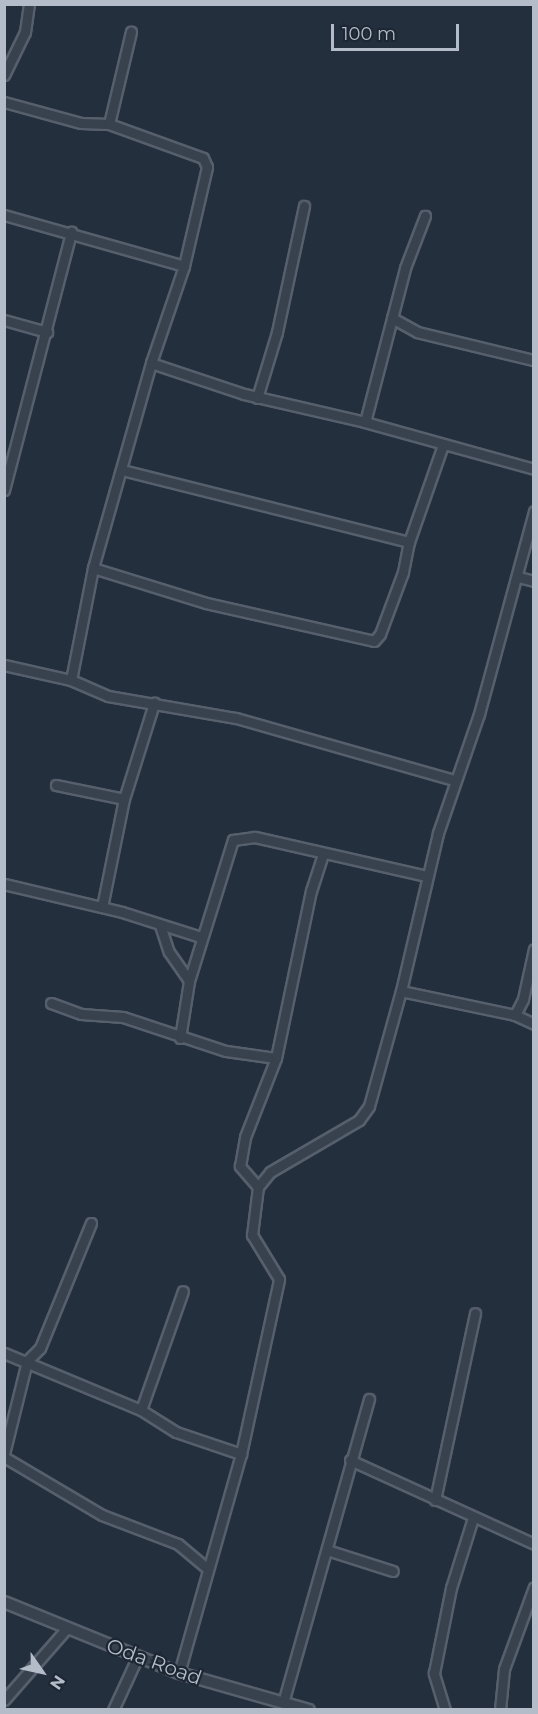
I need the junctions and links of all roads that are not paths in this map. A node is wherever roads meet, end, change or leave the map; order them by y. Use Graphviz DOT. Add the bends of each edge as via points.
graph roads {
  1 [pos="29,4"];
  2 [pos="130,32"];
  3 [pos="4,75"];
  4 [pos="4,102"];
  5 [pos="109,124"];
  6 [pos="304,206"];
  7 [pos="4,215"];
  8 [pos="424,216"];
  9 [pos="71,232"];
  10 [pos="184,266"];
  11 [pos="392,318"];
  12 [pos="4,320"];
  13 [pos="403,324"];
  14 [pos="47,332"];
  15 [pos="389,332"];
  16 [pos="534,360"];
  17 [pos="151,363"];
  18 [pos="257,398"];
  19 [pos="365,422"];
  20 [pos="4,440"];
  21 [pos="15,444"];
  22 [pos="443,444"];
  23 [pos="534,469"];
  24 [pos="122,470"];
  25 [pos="4,490"];
  26 [pos="534,511"];
  27 [pos="409,542"];
  28 [pos="93,568"];
  29 [pos="518,577"];
  30 [pos="534,582"];
  31 [pos="4,665"];
  32 [pos="71,680"];
  33 [pos="154,703"];
  34 [pos="454,780"];
  35 [pos="56,785"];
  36 [pos="124,800"];
  37 [pos="323,854"];
  38 [pos="427,876"];
  39 [pos="4,885"];
  40 [pos="102,907"];
  41 [pos="160,925"];
  42 [pos="201,938"];
  43 [pos="534,949"];
  44 [pos="189,981"];
  45 [pos="401,991"];
  46 [pos="51,1003"];
  47 [pos="515,1015"];
  48 [pos="534,1024"];
  49 [pos="180,1038"];
  50 [pos="276,1059"];
  51 [pos="258,1187"];
  52 [pos="91,1223"];
  53 [pos="183,1291"];
  54 [pos="475,1313"];
  55 [pos="4,1353"];
  56 [pos="27,1360"];
  57 [pos="369,1400"];
  58 [pos="141,1410"];
  59 [pos="241,1454"];
  60 [pos="4,1455"];
  61 [pos="350,1460"];
  62 [pos="435,1500"];
  63 [pos="473,1518"];
  64 [pos="534,1544"];
  65 [pos="327,1550"];
  66 [pos="207,1568"];
  67 [pos="393,1571"];
  68 [pos="534,1587"];
  69 [pos="4,1602"];
  70 [pos="67,1628"];
  71 [pos="137,1658"];
  72 [pos="179,1673"];
  73 [pos="4,1700"];
  74 [pos="283,1703"];
  75 [pos="112,1710"];
  76 [pos="309,1710"];
  77 [pos="445,1710"];
  78 [pos="500,1710"];
  1 -- 3 [label="street" via="25,32"];
  2 -- 5 [label="street"];
  4 -- 5 [label="street" via="81,123"];
  5 -- 10 [label="street" via="205,159 201,202"];
  6 -- 18 [label="street" via="277,332"];
  7 -- 9 [label="street"];
  8 -- 11 [label="street"];
  9 -- 10 [label="street"];
  9 -- 14 [label="street"];
  10 -- 17 [label="street"];
  11 -- 13 [label="street"];
  11 -- 15 [label="street"];
  12 -- 14 [label="street"];
  13 -- 15 [label="street"];
  13 -- 16 [label="street" via="417,332"];
  14 -- 21 [label="street"];
  15 -- 19 [label="street"];
  17 -- 18 [label="street"];
  17 -- 24 [label="street"];
  18 -- 19 [label="street"];
  19 -- 22 [label="street"];
  20 -- 21 [label="street"];
  21 -- 25 [label="street"];
  22 -- 23 [label="street"];
  22 -- 27 [label="street"];
  24 -- 27 [label="street"];
  24 -- 28 [label="street"];
  26 -- 29 [label="street"];
  27 -- 28 [label="street" via="403,572 374,641 197,600"];
  28 -- 32 [label="street"];
  29 -- 30 [label="street"];
  29 -- 34 [label="street" via="505,609 479,714"];
  31 -- 32 [label="street"];
  32 -- 33 [label="street" via="108,696"];
  33 -- 34 [label="street" via="236,718"];
  33 -- 36 [label="street"];
  34 -- 38 [label="street"];
  35 -- 36 [label="street"];
  36 -- 40 [label="street"];
  37 -- 38 [label="street"];
  37 -- 42 [label="street" via="255,837 234,840"];
  37 -- 50 [label="street" via="311,891"];
  38 -- 45 [label="street"];
  39 -- 40 [label="street"];
  40 -- 41 [label="street"];
  41 -- 42 [label="street"];
  41 -- 44 [label="street" via="169,952"];
  42 -- 44 [label="street"];
  43 -- 47 [label="street" via="523,999"];
  44 -- 49 [label="street"];
  45 -- 47 [label="street"];
  45 -- 51 [label="street" via="369,1106 359,1120 270,1172"];
  46 -- 49 [label="street" via="81,1014 123,1017"];
  47 -- 48 [label="street"];
  49 -- 50 [label="street"];
  50 -- 51 [label="street" via="245,1137 240,1166"];
  51 -- 59 [label="street" via="252,1235 279,1279"];
  52 -- 56 [label="street" via="40,1348"];
  53 -- 58 [label="street"];
  54 -- 62 [label="street"];
  55 -- 56 [label="street"];
  56 -- 58 [label="street"];
  56 -- 60 [label="street"];
  57 -- 61 [label="street"];
  58 -- 59 [label="street" via="176,1432"];
  59 -- 66 [label="street"];
  60 -- 66 [label="street" via="102,1515 178,1544"];
  61 -- 62 [label="street"];
  61 -- 65 [label="street"];
  62 -- 63 [label="street"];
  63 -- 64 [label="street"];
  63 -- 77 [label="street" via="451,1588 434,1673"];
  65 -- 67 [label="street"];
  65 -- 74 [label="street"];
  66 -- 72 [label="street"];
  68 -- 78 [label="street" via="504,1669"];
  69 -- 70 [label="street, Oda Road"];
  70 -- 71 [label="street, Oda Road"];
  70 -- 73 [label="street"];
  71 -- 72 [label="street, Oda Road"];
  71 -- 75 [label="street"];
  72 -- 74 [label="street, Oda Road"];
  74 -- 76 [label="street, Oda Road"];
}
